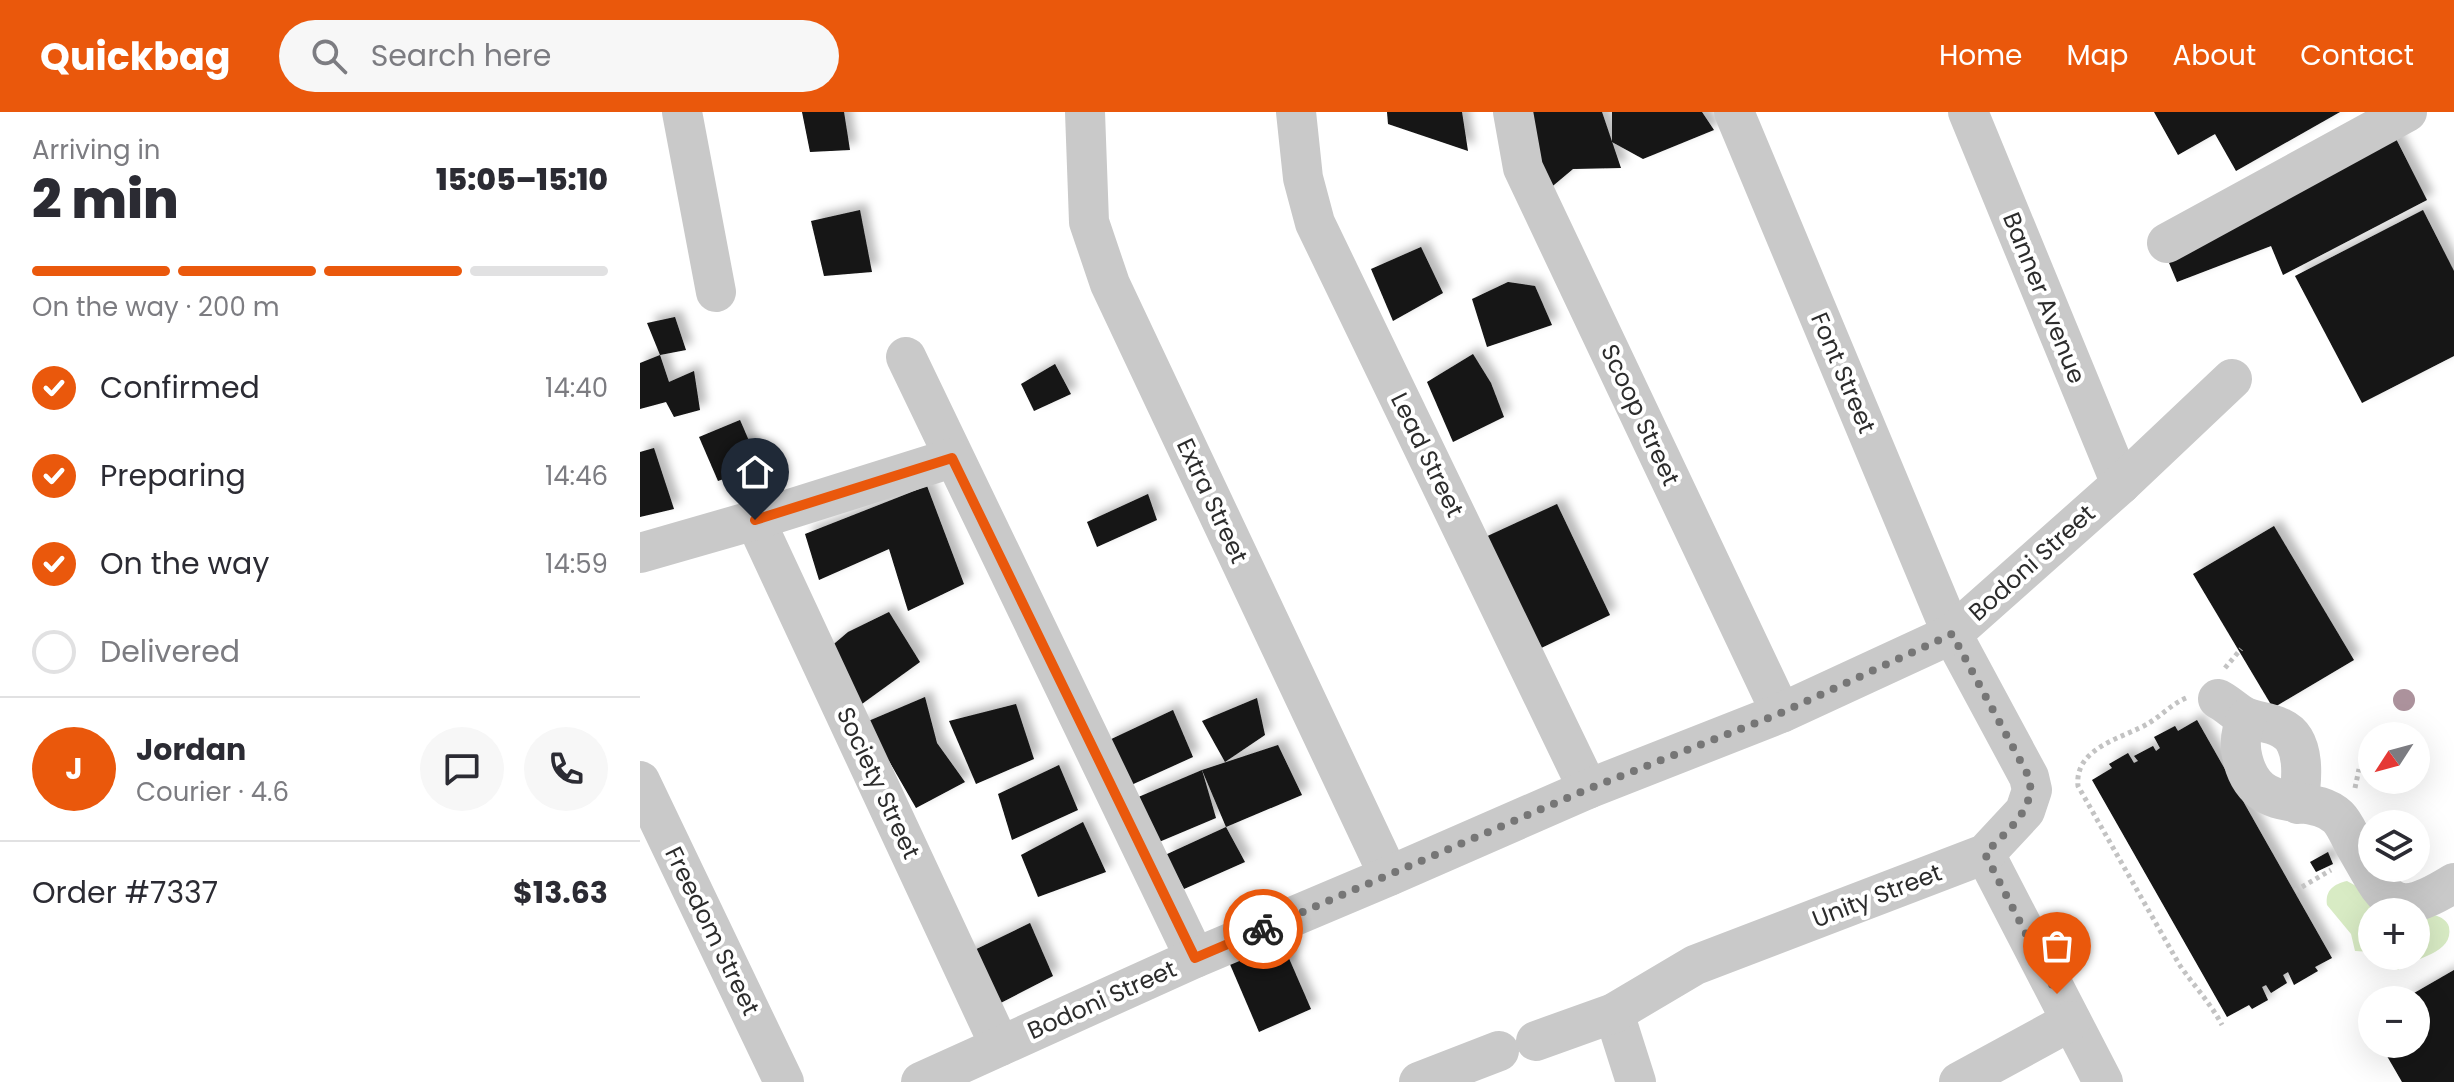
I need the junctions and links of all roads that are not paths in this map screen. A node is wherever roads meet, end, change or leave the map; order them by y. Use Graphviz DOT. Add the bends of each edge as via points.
graph roads {
  1 [pos="682,112"];
  2 [pos="1085,112"];
  3 [pos="1296,112"];
  4 [pos="1513,112"];
  5 [pos="1734,112"];
  6 [pos="1968,112"];
  7 [pos="2407,112"];
  8 [pos="2167,243"];
  9 [pos="716,292"];
  10 [pos="906,357"];
  11 [pos="2232,379"];
  12 [pos="952,458"];
  13 [pos="2121,484"];
  14 [pos="755,520"];
  15 [pos="640,553"];
  16 [pos="1952,634"];
  17 [pos="1781,713"];
  18 [pos="640,781"];
  19 [pos="1588,789"];
  20 [pos="2298,804"];
  21 [pos="1985,854"];
  22 [pos="1389,876"];
  23 [pos="2454,883"];
  24 [pos="1195,958"];
  25 [pos="1614,1013"];
  26 [pos="2071,1021"];
  27 [pos="1000,1046"];
  28 [pos="1459,1075"];
  29 [pos="784,1082"];
  30 [pos="921,1082"];
  31 [pos="1419,1082"];
  32 [pos="1636,1082"];
  33 [pos="1959,1082"];
  34 [pos="2103,1082"];
  1 -- 9 [label="street"];
  2 -- 22 [label="street, Extra Street" via="1089,222 1110,284"];
  3 -- 19 [label="street, Lead Street" via="1303,178 1315,223"];
  4 -- 17 [label="street, Scoop Street" via="1523,168"];
  5 -- 16 [label="street, Font Street"];
  6 -- 13 [label="street, Banner Avenue"];
  7 -- 8 [label="street"];
  10 -- 12 [label="street"];
  11 -- 13 [label="street, Bodoni Street"];
  12 -- 14 [label="street"];
  12 -- 24 [label="street"];
  13 -- 16 [label="street, Bodoni Street"];
  14 -- 15 [label="street"];
  14 -- 27 [label="street, Society Street"];
  16 -- 17 [label="street, Bodoni Street"];
  16 -- 21 [label="street, Unity Street" via="2032,790 2025,811"];
  17 -- 19 [label="street, Bodoni Street"];
  18 -- 29 [label="street, Freedom Street"];
  19 -- 22 [label="street, Bodoni Street"];
  20 -- 20 [label="street" via="2269,795 2250,778 2229,696 2294,739 2301,771"];
  20 -- 23 [label="street" via="2340,819 2377,884 2399,904 2418,903"];
  21 -- 25 [label="street, Unity Street" via="1695,965"];
  21 -- 26 [label="street"];
  22 -- 24 [label="street, Bodoni Street"];
  24 -- 27 [label="street, Bodoni Street"];
  25 -- 28 [label="street, Unity Street" via="1518,1046"];
  25 -- 32 [label="street"];
  26 -- 33 [label="street"];
  26 -- 34 [label="street"];
  27 -- 30 [label="street, Bodoni Street"];
  28 -- 31 [label="street, Unity Street"];
}
